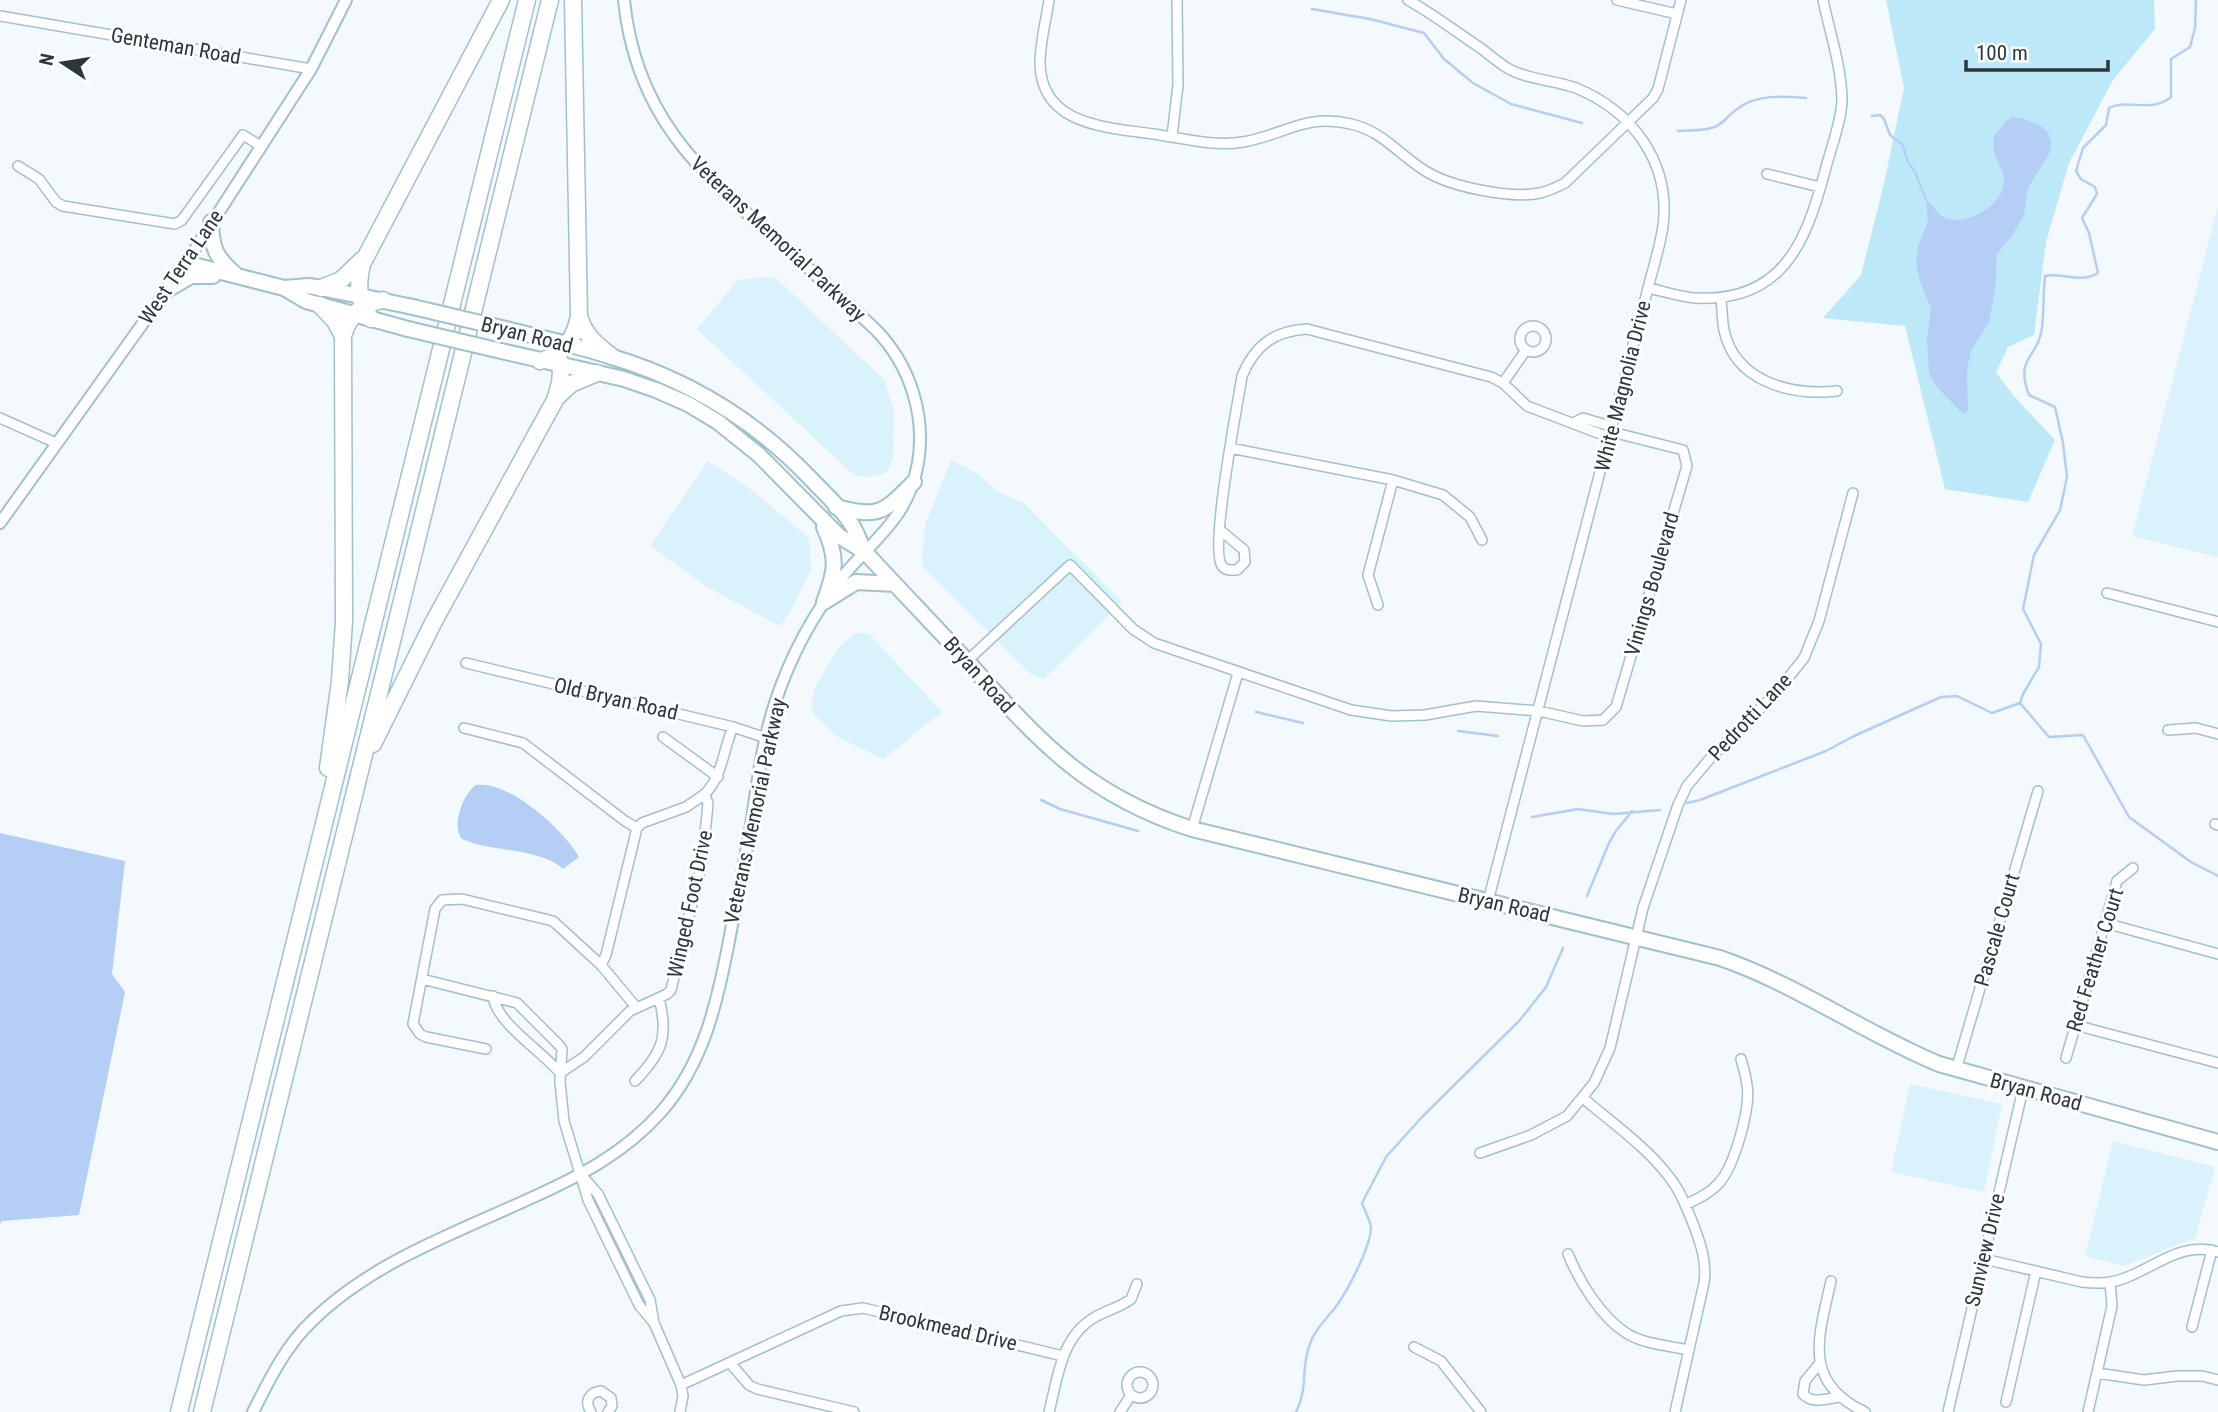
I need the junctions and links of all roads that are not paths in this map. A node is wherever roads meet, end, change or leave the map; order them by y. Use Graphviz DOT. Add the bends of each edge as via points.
graph roads {
  1 [pos="346,0"];
  2 [pos="501,0"];
  3 [pos="527,0"];
  4 [pos="550,0"];
  5 [pos="573,0"];
  6 [pos="624,0"];
  7 [pos="1049,0"];
  8 [pos="1177,0"];
  9 [pos="1408,0"];
  10 [pos="1617,0"];
  11 [pos="1681,0"];
  12 [pos="1823,0"];
  13 [pos="1677,14"];
  14 [pos="0,16"];
  15 [pos="311,69"];
  16 [pos="1628,121"];
  17 [pos="1171,136"];
  18 [pos="261,146"];
  19 [pos="18,166"];
  20 [pos="1767,174"];
  21 [pos="1821,187"];
  22 [pos="211,222"];
  23 [pos="366,256"];
  24 [pos="186,263"];
  25 [pos="239,277"];
  26 [pos="284,288"];
  27 [pos="321,288"];
  28 [pos="1648,288"];
  29 [pos="167,290"];
  30 [pos="1721,298"];
  31 [pos="383,300"];
  32 [pos="320,305"];
  33 [pos="361,309"];
  34 [pos="579,316"];
  35 [pos="343,336"];
  36 [pos="1526,350"];
  37 [pos="560,351"];
  38 [pos="611,356"];
  39 [pos="540,361"];
  40 [pos="597,373"];
  41 [pos="1503,383"];
  42 [pos="1837,391"];
  43 [pos="555,400"];
  44 [pos="0,418"];
  45 [pos="1612,432"];
  46 [pos="56,443"];
  47 [pos="1230,448"];
  48 [pos="1393,480"];
  49 [pos="914,482"];
  50 [pos="1853,492"];
  51 [pos="836,507"];
  52 [pos="818,514"];
  53 [pos="0,523"];
  54 [pos="1220,530"];
  55 [pos="1482,540"];
  56 [pos="865,552"];
  57 [pos="895,584"];
  58 [pos="2107,593"];
  59 [pos="824,602"];
  60 [pos="1378,605"];
  61 [pos="2218,622"];
  62 [pos="967,661"];
  63 [pos="466,663"];
  64 [pos="1238,673"];
  65 [pos="1539,711"];
  66 [pos="733,727"];
  67 [pos="464,728"];
  68 [pos="2168,730"];
  69 [pos="2218,734"];
  70 [pos="663,737"];
  71 [pos="766,738"];
  72 [pos="359,775"];
  73 [pos="718,777"];
  74 [pos="2038,791"];
  75 [pos="705,793"];
  76 [pos="637,828"];
  77 [pos="1192,830"];
  78 [pos="318,848"];
  79 [pos="2133,868"];
  80 [pos="1488,901"];
  81 [pos="2105,923"];
  82 [pos="1636,937"];
  83 [pos="2218,954"];
  84 [pos="601,965"];
  85 [pos="422,979"];
  86 [pos="493,996"];
  87 [pos="659,998"];
  88 [pos="636,1007"];
  89 [pos="2075,1025"];
  90 [pos="486,1049"];
  91 [pos="2066,1058"];
  92 [pos="1741,1059"];
  93 [pos="2218,1063"];
  94 [pos="1956,1070"];
  95 [pos="560,1073"];
  96 [pos="635,1081"];
  97 [pos="2024,1089"];
  98 [pos="1583,1098"];
  99 [pos="2218,1142"];
  100 [pos="1480,1153"];
  101 [pos="582,1175"];
  102 [pos="1685,1205"];
  103 [pos="2215,1251"];
  104 [pos="1568,1255"];
  105 [pos="1984,1259"];
  106 [pos="2036,1272"];
  107 [pos="1831,1281"];
  108 [pos="2110,1282"];
  109 [pos="1137,1284"];
  110 [pos="2192,1327"];
  111 [pos="1414,1346"];
  112 [pos="1689,1350"];
  113 [pos="1063,1356"];
  114 [pos="731,1364"];
  115 [pos="1819,1364"];
  116 [pos="2097,1373"];
  117 [pos="2218,1380"];
  118 [pos="681,1385"];
  119 [pos="1131,1395"];
  120 [pos="1840,1397"];
  121 [pos="2006,1402"];
  122 [pos="178,1412"];
  123 [pos="202,1412"];
  124 [pos="253,1412"];
  125 [pos="591,1412"];
  126 [pos="608,1412"];
  127 [pos="680,1412"];
  128 [pos="854,1412"];
  129 [pos="1049,1412"];
  130 [pos="1120,1412"];
  131 [pos="1481,1412"];
  132 [pos="1675,1412"];
  133 [pos="1864,1412"];
  134 [pos="1948,1412"];
  135 [pos="2088,1412"];
  1 -- 15 [label="street, West Terra Lane"];
  2 -- 23 [label="highway"];
  3 -- 78 [label="highway"];
  4 -- 72 [label="highway"];
  5 -- 34 [label="highway"];
  6 -- 49 [label="street, Veterans Memorial Parkway" via="645,82 683,149 715,185 876,330 894,352 911,384 919,417 920,451"];
  7 -- 17 [label="street" via="1040,63 1042,78 1056,104 1086,123"];
  8 -- 17 [label="street" via="1178,85"];
  9 -- 16 [label="street, White Magnolia Drive" via="1508,68 1582,91"];
  10 -- 13 [label="street"];
  11 -- 13 [label="street"];
  12 -- 21 [label="street" via="1838,59 1842,102"];
  13 -- 16 [label="street" via="1658,89"];
  14 -- 15 [label="street, Genteman Road"];
  15 -- 18 [label="street, West Terra Lane"];
  16 -- 17 [label="street" via="1565,183 1525,195 1438,178 1377,134 1353,124 1306,122 1241,143"];
  16 -- 28 [label="street, White Magnolia Drive" via="1653,160 1662,192 1663,225"];
  18 -- 19 [label="street" via="243,135 175,224 63,206 39,179"];
  18 -- 22 [label="street, West Terra Lane"];
  20 -- 21 [label="street"];
  21 -- 30 [label="street" via="1795,253 1774,276 1751,290"];
  22 -- 24 [label="street, West Terra Lane"];
  22 -- 25 [label="main road" via="217,256"];
  23 -- 27 [label="highway" via="341,280"];
  23 -- 33 [label="highway" via="359,280"];
  24 -- 25 [label="main road, Bryan Road"];
  24 -- 29 [label="street, West Terra Lane"];
  25 -- 26 [label="main road, Bryan Road"];
  25 -- 29 [label="main road" via="191,276"];
  26 -- 27 [label="main road, Bryan Road"];
  26 -- 32 [label="main road, Bryan Road"];
  27 -- 33 [label="main road, Bryan Road"];
  28 -- 30 [label="street" via="1693,298"];
  28 -- 45 [label="street, White Magnolia Drive"];
  29 -- 46 [label="street, West Terra Lane"];
  30 -- 42 [label="street" via="1724,332 1737,359 1757,379 1812,394"];
  31 -- 33 [label="highway"];
  31 -- 37 [label="main road, Bryan Road, bridge" via="506,329"];
  32 -- 33 [label="main road, Bryan Road"];
  32 -- 35 [label="highway"];
  33 -- 35 [label="highway" via="347,322"];
  33 -- 39 [label="main road, Bryan Road, bridge" via="408,329"];
  34 -- 37 [label="highway" via="574,335"];
  34 -- 38 [label="highway" via="588,336"];
  35 -- 78 [label="highway" via="344,621"];
  36 -- 41 [label="street"];
  37 -- 38 [label="main road, Bryan Road"];
  37 -- 39 [label="highway"];
  37 -- 40 [label="main road, Bryan Road"];
  37 -- 43 [label="highway" via="560,387"];
  38 -- 51 [label="main road, Bryan Road" via="690,388 750,424 790,457"];
  40 -- 43 [label="highway" via="570,384"];
  40 -- 52 [label="main road, Bryan Road" via="656,390 703,413 759,454"];
  41 -- 45 [label="street" via="1527,406 1573,423 1583,418"];
  41 -- 47 [label="street" via="1307,329 1287,330 1269,340 1248,363"];
  43 -- 72 [label="highway" via="433,623"];
  44 -- 46 [label="street"];
  45 -- 65 [label="street, White Magnolia Drive"];
  45 -- 65 [label="street, Vinings Boulevard" via="1683,450 1687,467 1616,707 1602,720 1583,721"];
  46 -- 53 [label="street, West Terra Lane"];
  47 -- 48 [label="street"];
  47 -- 54 [label="street"];
  48 -- 55 [label="street" via="1443,495 1470,517"];
  48 -- 60 [label="street" via="1368,575"];
  49 -- 51 [label="main road" via="882,511 859,513"];
  49 -- 56 [label="street, Veterans Memorial Parkway" via="896,519"];
  50 -- 82 [label="street, Pedrotti Lane" via="1819,621 1804,658 1687,786"];
  51 -- 56 [label="main road, Bryan Road" via="851,523"];
  52 -- 56 [label="main road, Bryan Road" via="839,536"];
  52 -- 59 [label="main road" via="834,549"];
  56 -- 57 [label="main road, Bryan Road"];
  56 -- 59 [label="street, Veterans Memorial Parkway"];
  57 -- 59 [label="main road" via="856,583"];
  57 -- 62 [label="main road, Bryan Road"];
  58 -- 61 [label="street"];
  59 -- 71 [label="street, Veterans Memorial Parkway" via="787,671"];
  62 -- 64 [label="street" via="1070,565 1133,629 1154,643"];
  62 -- 77 [label="main road, Bryan Road" via="1038,738 1086,779 1133,806"];
  63 -- 66 [label="street, Old Bryan Road"];
  64 -- 65 [label="street" via="1351,710 1392,716 1476,706"];
  64 -- 77 [label="street"];
  65 -- 80 [label="street, White Magnolia Drive"];
  66 -- 71 [label="street, Old Bryan Road"];
  66 -- 73 [label="street"];
  67 -- 76 [label="street" via="523,743"];
  68 -- 69 [label="street" via="2196,728"];
  70 -- 73 [label="street"];
  71 -- 101 [label="street, Veterans Memorial Parkway" via="722,975 702,1045 660,1113"];
  72 -- 123 [label="highway"];
  73 -- 75 [label="street"];
  74 -- 94 [label="street, Pascale Court"];
  75 -- 76 [label="street" via="686,807"];
  75 -- 87 [label="street, Winged Foot Drive" via="702,863 674,985"];
  76 -- 84 [label="street"];
  77 -- 80 [label="main road, Bryan Road"];
  78 -- 122 [label="highway"];
  79 -- 81 [label="street, Red Feather Court" via="2117,881"];
  80 -- 82 [label="main road, Bryan Road"];
  81 -- 83 [label="street"];
  81 -- 89 [label="street, Red Feather Court"];
  82 -- 94 [label="main road, Bryan Road" via="1770,976 1896,1045"];
  82 -- 98 [label="street, Pedrotti Lane" via="1610,1048"];
  84 -- 85 [label="street" via="553,921 447,898 435,909"];
  84 -- 88 [label="street"];
  85 -- 86 [label="street"];
  85 -- 90 [label="street" via="413,1024 420,1034"];
  86 -- 95 [label="street" via="496,1011"];
  86 -- 95 [label="street" via="517,1003 558,1044 562,1049"];
  87 -- 88 [label="street, Winged Foot Drive"];
  87 -- 96 [label="street" via="664,1023 658,1053"];
  88 -- 95 [label="street, Winged Foot Drive" via="584,1058"];
  89 -- 91 [label="street, Red Feather Court"];
  89 -- 93 [label="street"];
  92 -- 102 [label="street" via="1747,1102 1729,1169 1709,1192"];
  94 -- 97 [label="main road, Bryan Road"];
  95 -- 101 [label="street" via="564,1121"];
  97 -- 99 [label="main road, Bryan Road"];
  97 -- 105 [label="street, Sunview Drive"];
  98 -- 100 [label="street, Pedrotti Lane" via="1567,1116"];
  98 -- 102 [label="street" via="1658,1164"];
  101 -- 118 [label="street" via="588,1200 639,1305 654,1323"];
  101 -- 124 [label="street, Veterans Memorial Parkway" via="387,1264 313,1320 272,1374"];
  102 -- 112 [label="street" via="1706,1261"];
  103 -- 108 [label="street" via="2181,1251"];
  103 -- 110 [label="street"];
  104 -- 112 [label="street" via="1578,1278 1626,1333"];
  105 -- 106 [label="street"];
  105 -- 134 [label="street, Sunview Drive"];
  106 -- 108 [label="street" via="2082,1282"];
  106 -- 121 [label="street"];
  107 -- 115 [label="street" via="1819,1335"];
  108 -- 116 [label="street" via="2112,1306"];
  109 -- 113 [label="street" via="1127,1302 1084,1325"];
  111 -- 131 [label="street" via="1441,1361"];
  112 -- 132 [label="street"];
  113 -- 114 [label="street, Brookmead Drive" via="863,1308 841,1311"];
  113 -- 129 [label="street"];
  114 -- 118 [label="street, Brookmead Drive"];
  114 -- 128 [label="street" via="757,1389"];
  115 -- 120 [label="street"];
  115 -- 120 [label="street" via="1805,1381 1803,1394 1817,1401"];
  116 -- 117 [label="street" via="2144,1380 2177,1376"];
  116 -- 135 [label="street"];
  118 -- 127 [label="street"];
  119 -- 130 [label="street"];
  120 -- 133 [label="street"];
  125 -- 126 [label="street" via="588,1399 601,1391 611,1398"];
}
